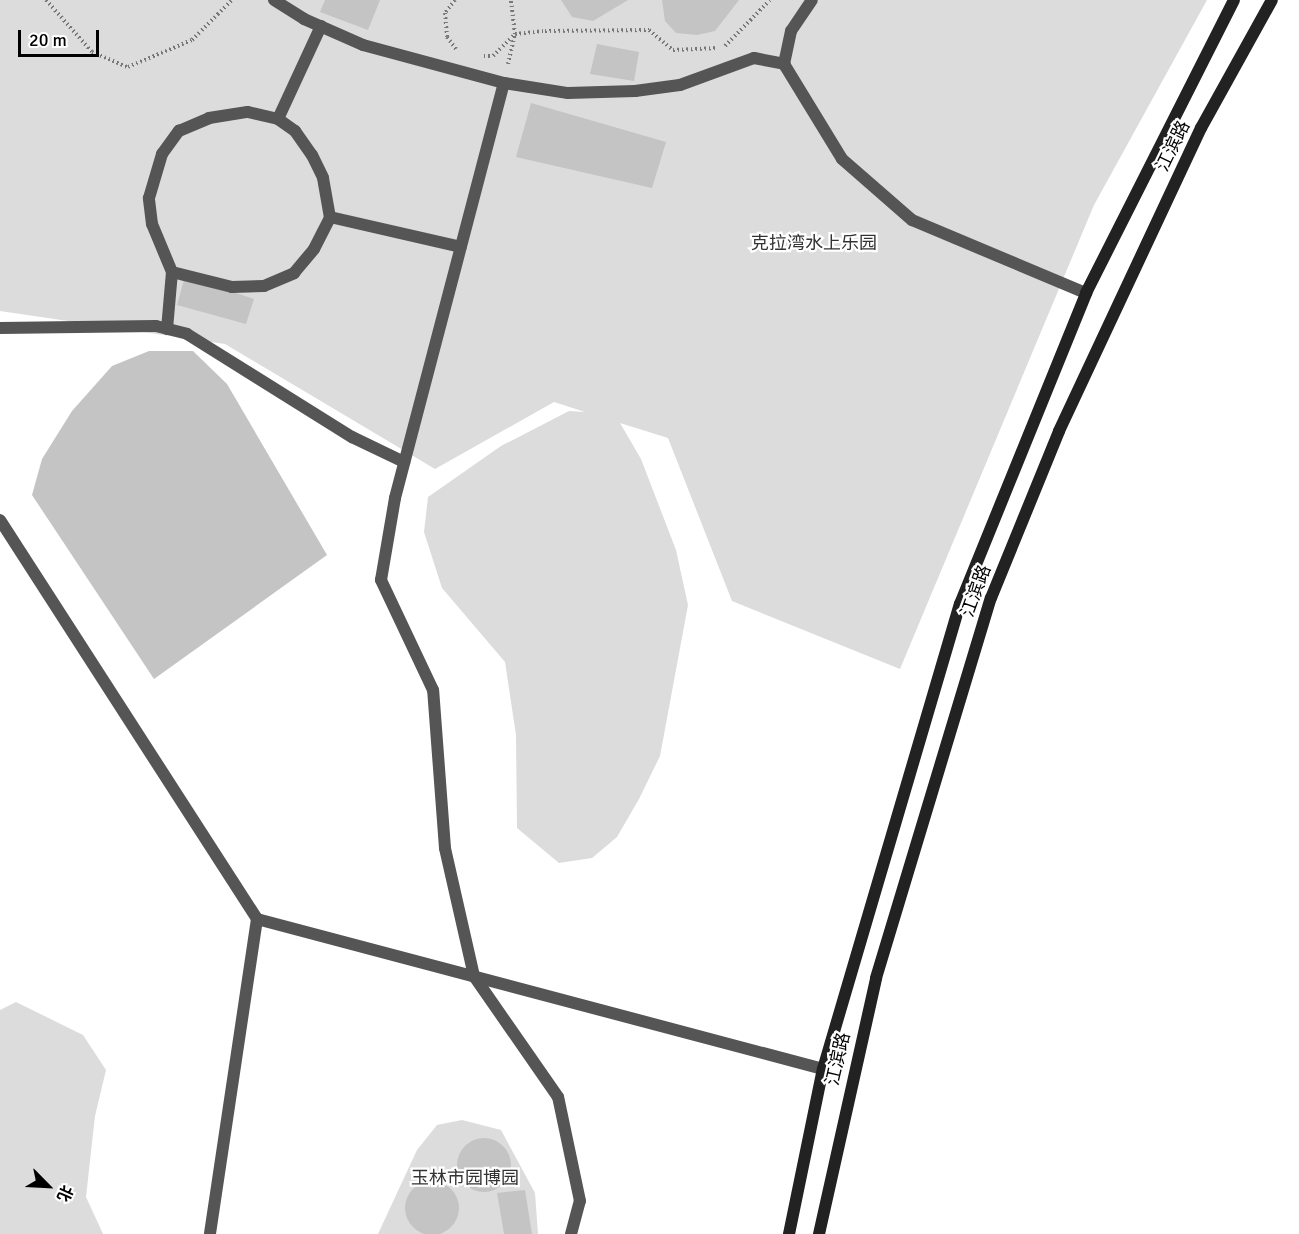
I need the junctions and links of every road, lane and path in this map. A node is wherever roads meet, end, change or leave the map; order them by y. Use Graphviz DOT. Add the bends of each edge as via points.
graph roads {
  1 [pos="46,0"];
  2 [pos="232,0"];
  3 [pos="274,0"];
  4 [pos="455,0"];
  5 [pos="511,0"];
  6 [pos="770,0"];
  7 [pos="812,0"];
  8 [pos="1234,0"];
  9 [pos="1272,0"];
  10 [pos="321,27"];
  11 [pos="515,34"];
  12 [pos="462,57"];
  13 [pos="473,57"];
  14 [pos="784,64"];
  15 [pos="504,83"];
  16 [pos="278,119"];
  17 [pos="330,217"];
  18 [pos="461,247"];
  19 [pos="172,272"];
  20 [pos="1086,293"];
  21 [pos="0,328"];
  22 [pos="167,329"];
  23 [pos="404,462"];
  24 [pos="0,520"];
  25 [pos="257,919"];
  26 [pos="474,976"];
  27 [pos="823,1069"];
  28 [pos="210,1234"];
  29 [pos="571,1234"];
  30 [pos="789,1234"];
  31 [pos="819,1234"];
  1 -- 2 [label="path" via="92,52 128,67 192,40"];
  3 -- 10 [label="street"];
  4 -- 12 [label="path" via="445,13 447,37"];
  5 -- 11 [label="path"];
  6 -- 11 [label="path" via="723,48 673,50 649,30 617,27"];
  7 -- 14 [label="street" via="791,31"];
  8 -- 20 [label="main road, 江滨路"];
  9 -- 31 [label="main road, 江滨路" via="1196,139 1059,431 991,598 876,978"];
  10 -- 15 [label="street" via="363,45"];
  10 -- 16 [label="street"];
  11 -- 13 [label="path" via="493,56"];
  11 -- 15 [label="path"];
  14 -- 15 [label="street" via="754,58 680,85 635,91 568,93"];
  14 -- 20 [label="street" via="842,159 912,220"];
  15 -- 18 [label="street"];
  16 -- 17 [label="street" via="295,131 312,155 323,178"];
  16 -- 19 [label="street" via="248,112 209,117 179,131 162,154 149,198 152,224"];
  17 -- 18 [label="street"];
  17 -- 19 [label="street" via="314,249 294,273 264,286 232,287"];
  18 -- 23 [label="street"];
  19 -- 22 [label="street"];
  20 -- 27 [label="main road, 江滨路" via="960,604"];
  21 -- 22 [label="street"];
  22 -- 23 [label="street" via="187,334 352,437"];
  23 -- 26 [label="street" via="381,580 433,690 445,848"];
  24 -- 25 [label="street"];
  25 -- 26 [label="street"];
  25 -- 28 [label="street"];
  26 -- 27 [label="street"];
  26 -- 29 [label="street" via="558,1097 580,1202"];
  27 -- 30 [label="main road, 江滨路"];
}
